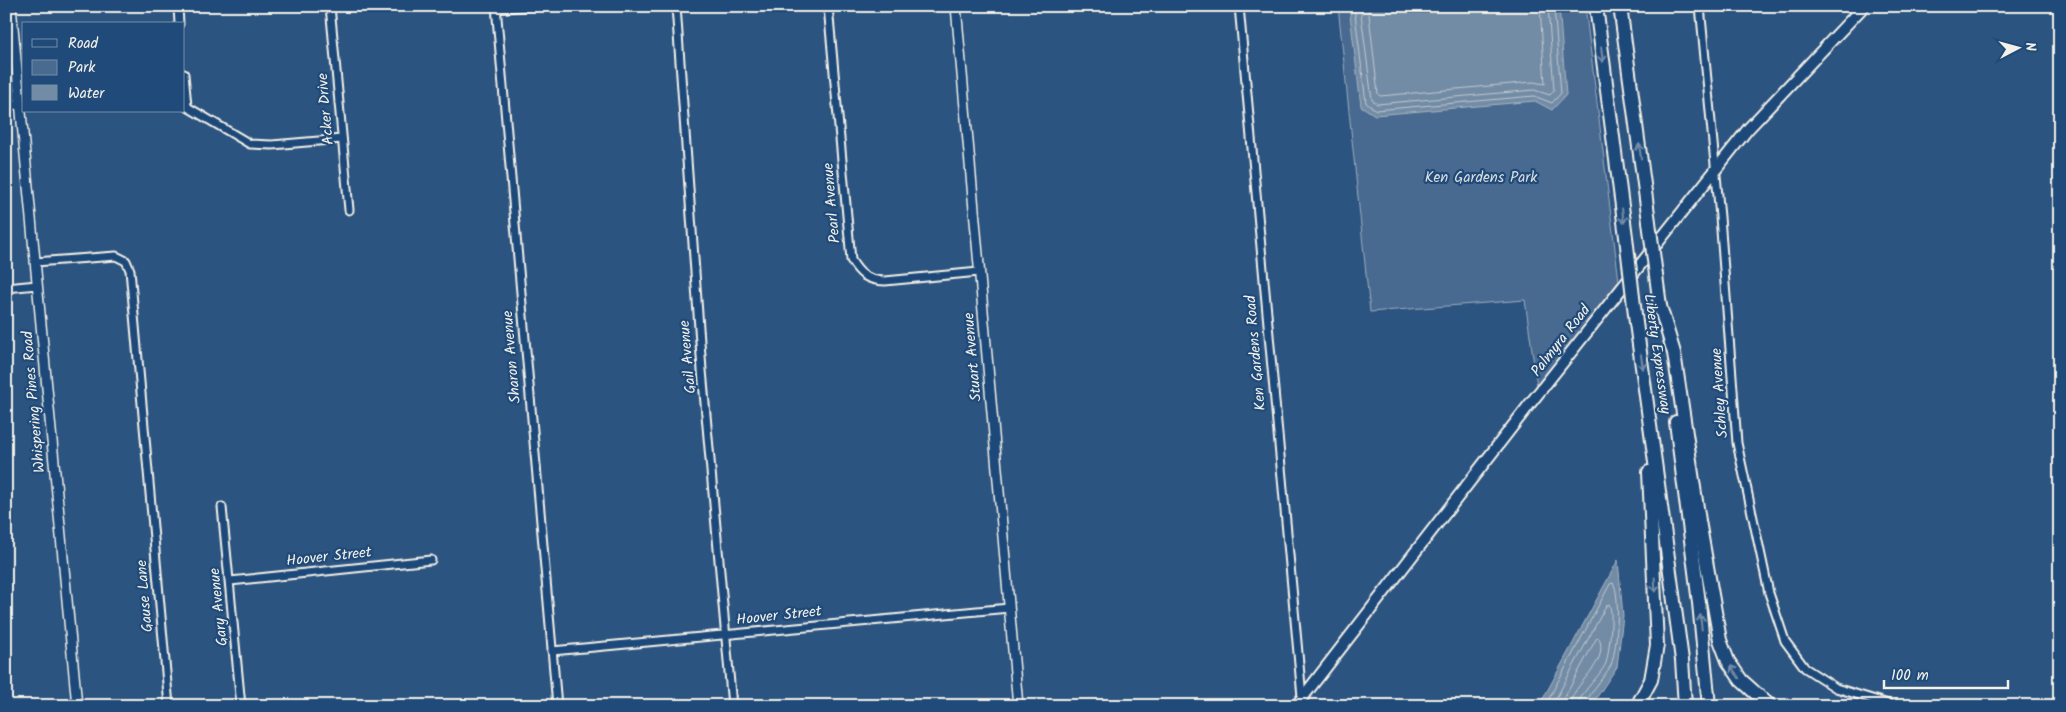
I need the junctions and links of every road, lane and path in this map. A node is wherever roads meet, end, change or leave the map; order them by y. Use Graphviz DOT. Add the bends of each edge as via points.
graph roads {
  1 [pos="11,6"];
  2 [pos="178,6"];
  3 [pos="330,6"];
  4 [pos="531,6"];
  5 [pos="676,6"];
  6 [pos="828,6"];
  7 [pos="956,6"];
  8 [pos="1239,6"];
  9 [pos="1596,6"];
  10 [pos="1620,6"];
  11 [pos="1700,6"];
  12 [pos="1864,6"];
  13 [pos="496,8"];
  14 [pos="179,22"];
  15 [pos="6,105"];
  16 [pos="22,106"];
  17 [pos="185,106"];
  18 [pos="22,112"];
  19 [pos="342,139"];
  20 [pos="1716,171"];
  21 [pos="349,210"];
  22 [pos="35,262"];
  23 [pos="980,272"];
  24 [pos="37,285"];
  25 [pos="6,288"];
  26 [pos="222,507"];
  27 [pos="1694,523"];
  28 [pos="1659,536"];
  29 [pos="432,560"];
  30 [pos="230,581"];
  31 [pos="1009,608"];
  32 [pos="727,635"];
  33 [pos="552,650"];
  34 [pos="1302,696"];
  35 [pos="77,706"];
  36 [pos="169,706"];
  37 [pos="241,706"];
  38 [pos="557,706"];
  39 [pos="732,706"];
  40 [pos="1018,706"];
  41 [pos="1296,706"];
  42 [pos="1637,706"];
  43 [pos="1685,706"];
  44 [pos="1709,706"];
  45 [pos="1770,706"];
  46 [pos="1895,706"];
  1 -- 16 [label="street, Whispering Pines Road"];
  2 -- 14 [label="street"];
  3 -- 19 [label="street, Acker Drive"];
  4 -- 13 [label="street"];
  5 -- 32 [label="street, Gail Avenue" via="702,370"];
  6 -- 23 [label="street, Pearl Avenue" via="851,260 859,272 871,280"];
  7 -- 23 [label="street, Stuart Avenue"];
  8 -- 34 [label="street, Ken Gardens Road"];
  9 -- 28 [label="highway, Liberty Expressway, one-way, bridge" via="1645,385"];
  27 -- 10 [label="highway, Liberty Expressway, one-way, bridge" via="1671,358 1660,306"];
  11 -- 20 [label="street, Schley Avenue"];
  12 -- 20 [label="main road, Palmyra Road" via="1748,129"];
  13 -- 33 [label="street, Sharon Avenue"];
  15 -- 16 [label="street"];
  17 -- 19 [label="street" via="250,144"];
  18 -- 22 [label="street, Whispering Pines Road"];
  19 -- 21 [label="street, Acker Drive"];
  20 -- 34 [label="main road, Palmyra Road"];
  20 -- 46 [label="street, Schley Avenue" via="1738,443 1758,549 1780,627 1790,650 1817,677 1836,688"];
  22 -- 24 [label="street, Whispering Pines Road"];
  22 -- 36 [label="street, Gause Lane" via="116,256 126,261 130,270"];
  23 -- 31 [label="street, Stuart Avenue"];
  24 -- 25 [label="street"];
  24 -- 35 [label="street, Whispering Pines Road"];
  26 -- 30 [label="street, Gary Avenue"];
  44 -- 27 [label="highway, one-way"];
  45 -- 27 [label="highway, one-way" via="1741,680 1723,651"];
  28 -- 42 [label="highway, one-way" via="1657,645 1650,680"];
  28 -- 43 [label="highway" via="1682,660"];
  29 -- 30 [label="street, Hoover Street"];
  30 -- 37 [label="street, Gary Avenue"];
  31 -- 32 [label="street, Hoover Street"];
  31 -- 40 [label="street, Stuart Avenue"];
  32 -- 33 [label="street, Hoover Street"];
  32 -- 39 [label="street, Gail Avenue"];
  33 -- 38 [label="street, Sharon Avenue"];
  34 -- 41 [label="main road, Palmyra Road"];
}
